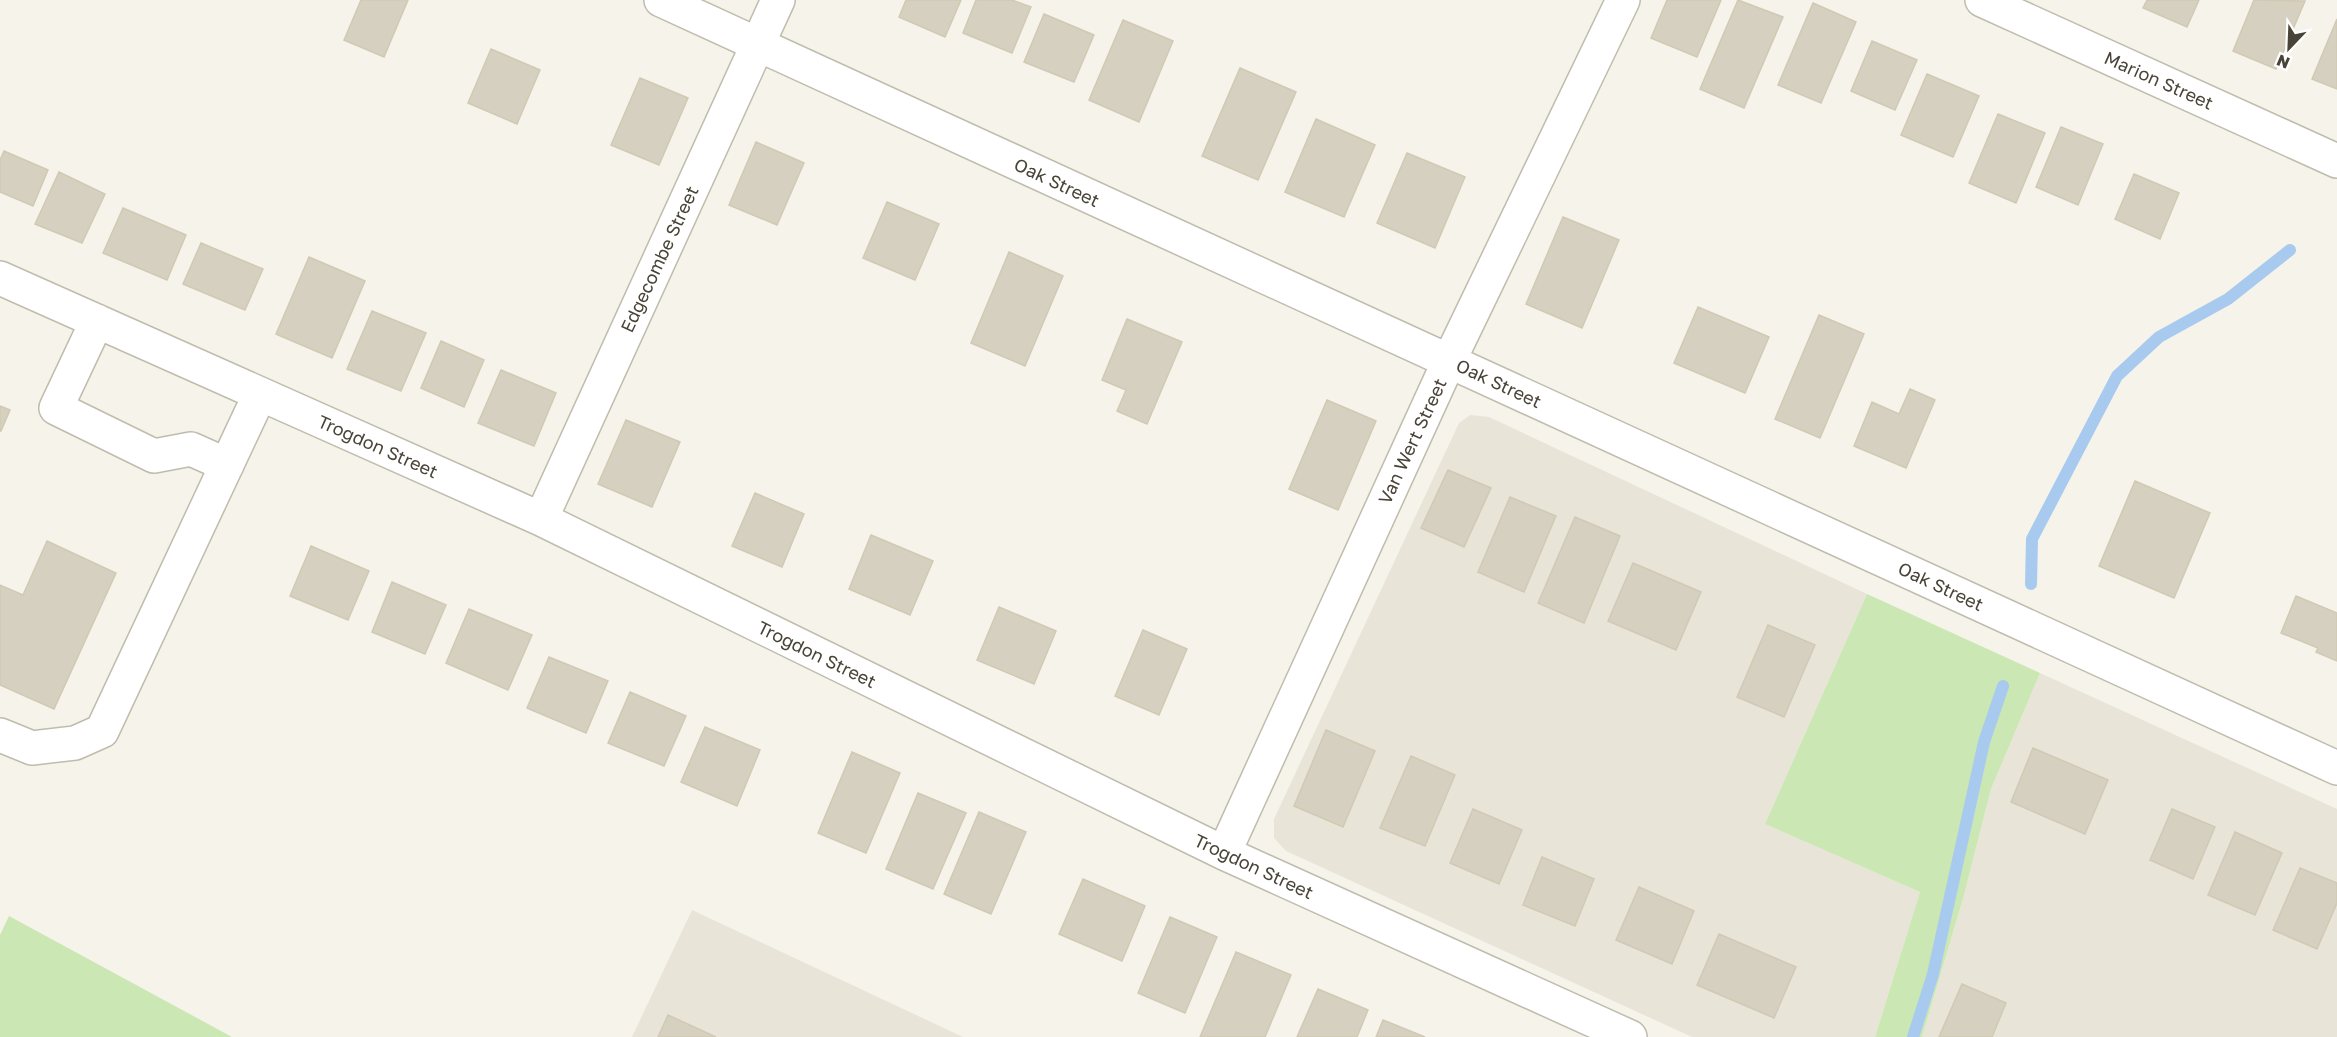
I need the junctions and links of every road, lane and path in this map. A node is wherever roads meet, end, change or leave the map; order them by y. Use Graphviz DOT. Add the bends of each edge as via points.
graph roads {
  1 [pos="661,0"];
  2 [pos="778,0"];
  3 [pos="1623,0"];
  4 [pos="1982,0"];
  5 [pos="757,45"];
  6 [pos="2337,160"];
  7 [pos="0,278"];
  8 [pos="97,321"];
  9 [pos="1449,360"];
  10 [pos="260,394"];
  11 [pos="227,465"];
  12 [pos="541,519"];
  13 [pos="0,735"];
  14 [pos="2337,768"];
  15 [pos="1224,853"];
  16 [pos="1630,1037"];
  1 -- 5 [label="street, Oak Street"];
  2 -- 5 [label="street, Edgecombe Street"];
  3 -- 9 [label="street, Van Wert Street"];
  4 -- 6 [label="street, Marion Street"];
  5 -- 9 [label="street, Oak Street"];
  5 -- 12 [label="street, Edgecombe Street"];
  7 -- 8 [label="street, Trogdon Street"];
  8 -- 10 [label="street, Trogdon Street"];
  8 -- 11 [label="street" via="56,408 154,456 191,449"];
  9 -- 14 [label="street, Oak Street"];
  9 -- 15 [label="street, Van Wert Street"];
  10 -- 11 [label="street"];
  10 -- 12 [label="street, Trogdon Street"];
  11 -- 13 [label="street" via="102,731 75,742 32,748"];
  12 -- 15 [label="street, Trogdon Street"];
  15 -- 16 [label="street, Trogdon Street"];
}
